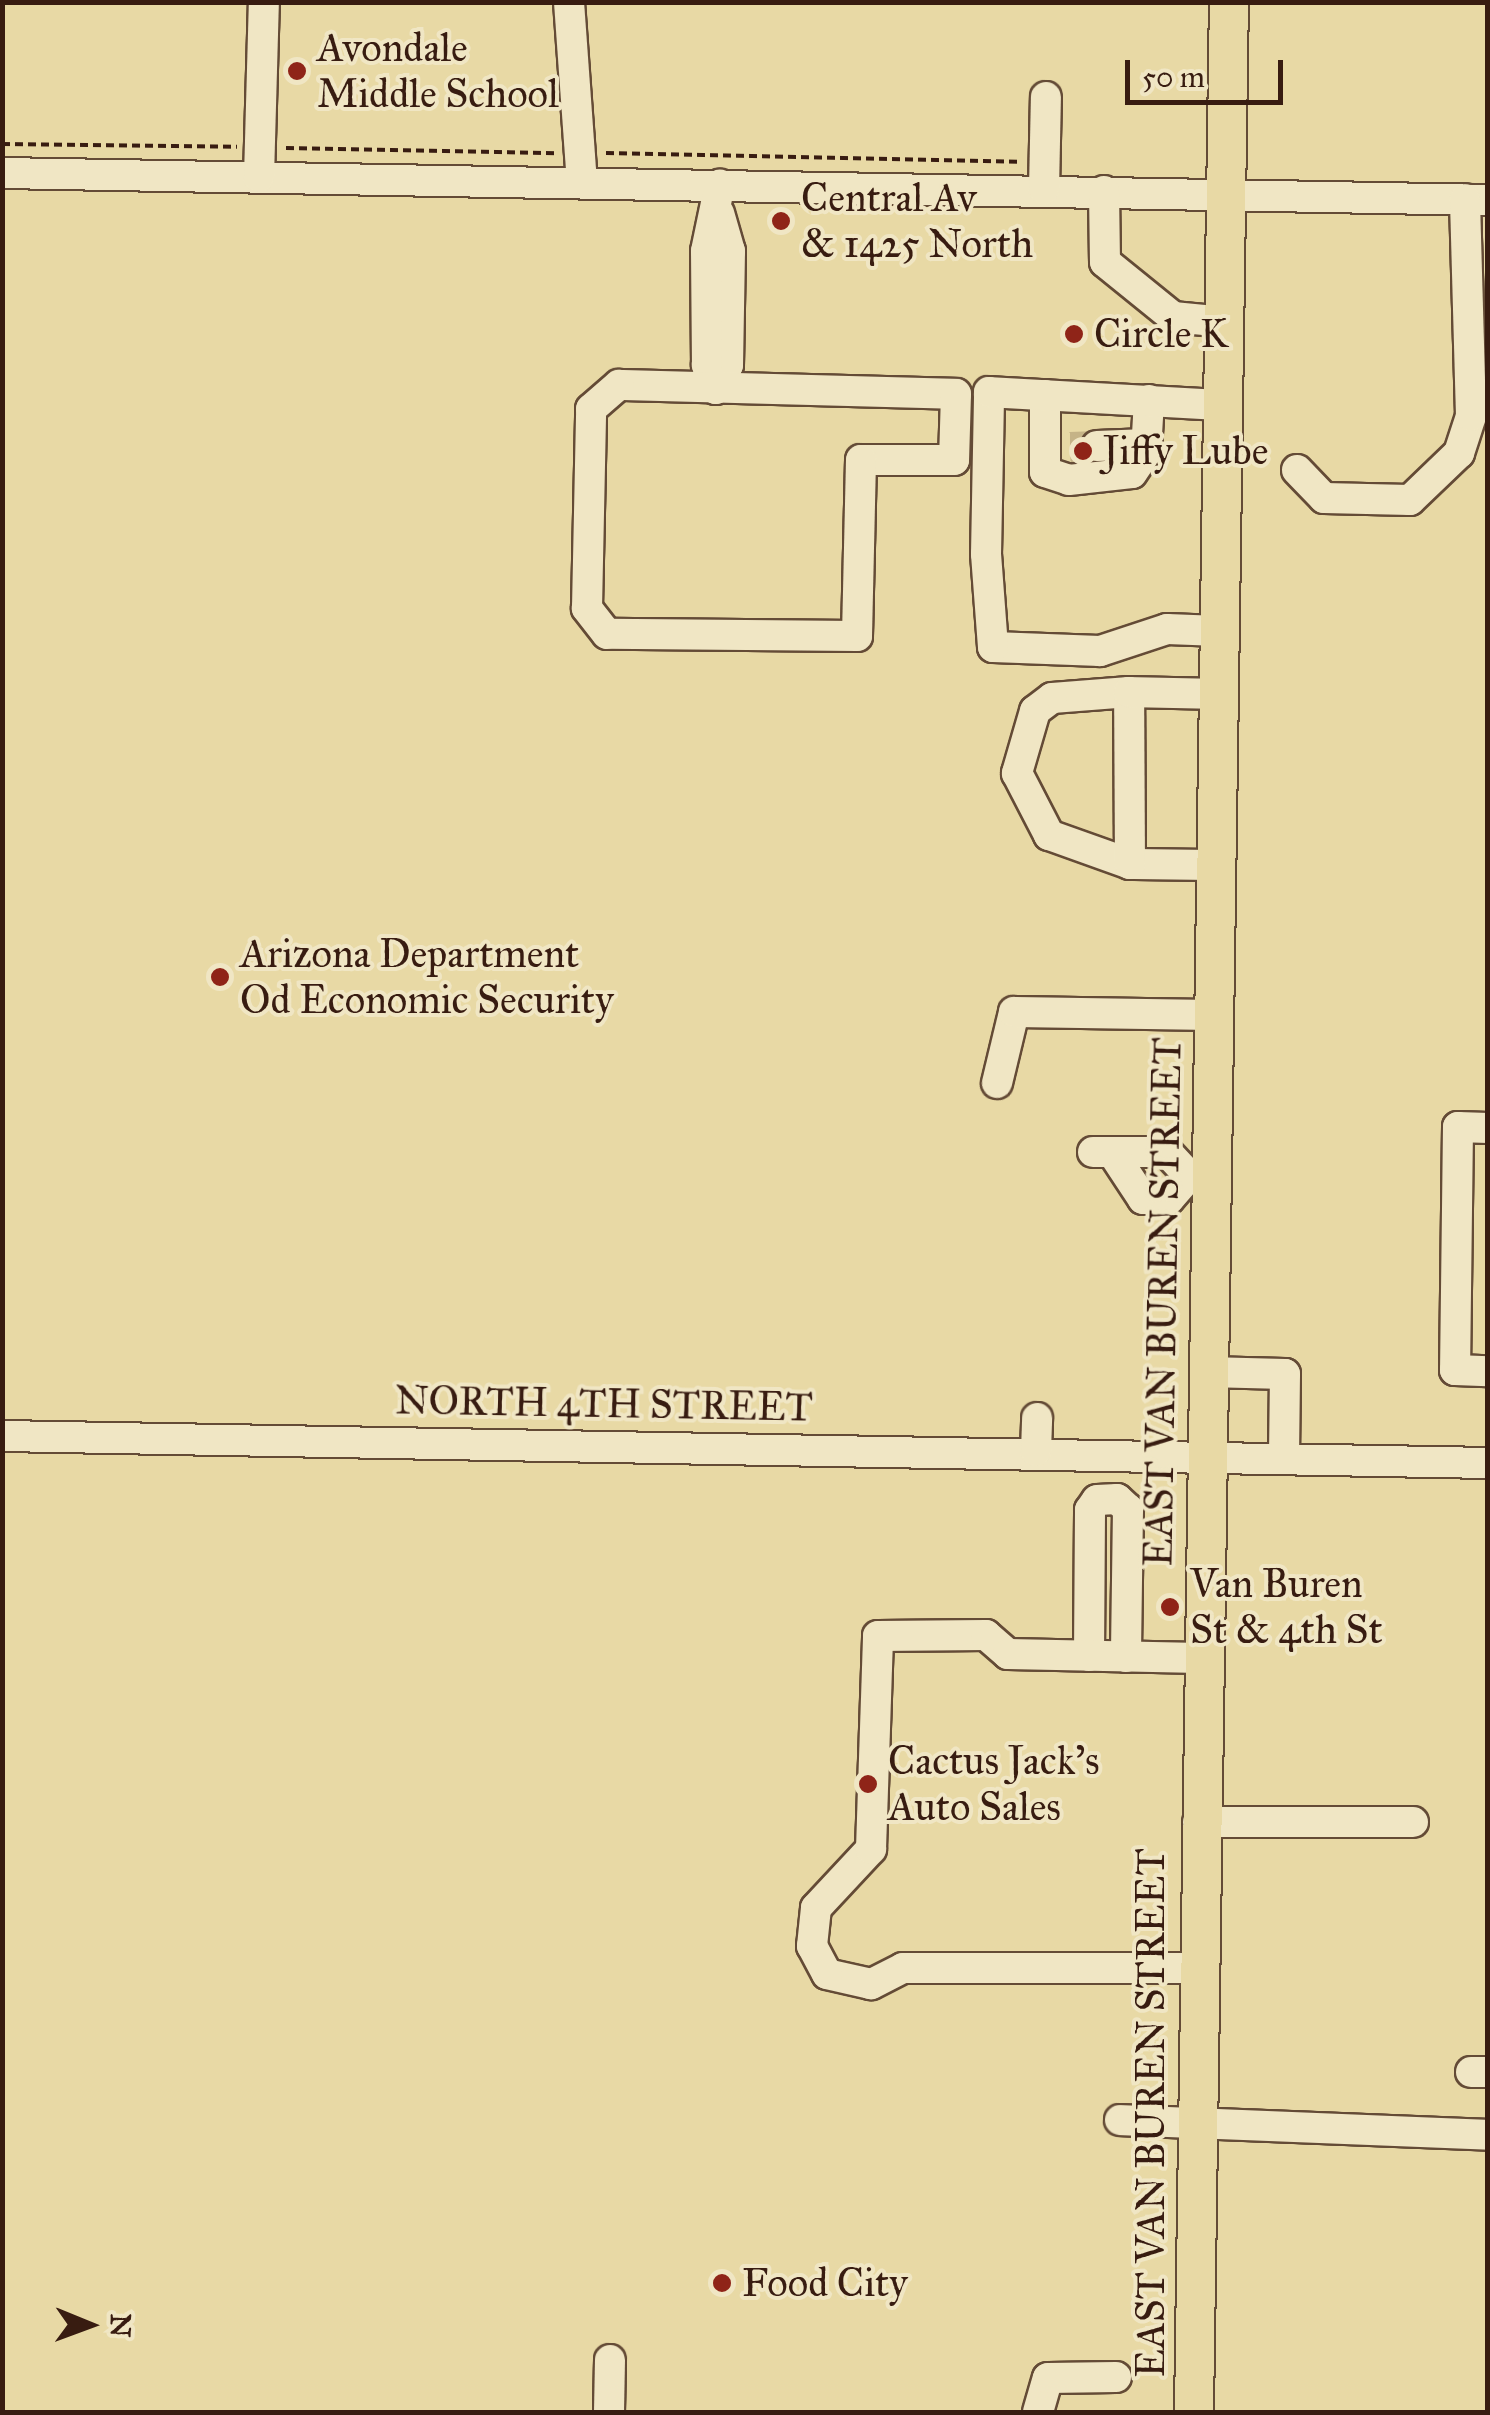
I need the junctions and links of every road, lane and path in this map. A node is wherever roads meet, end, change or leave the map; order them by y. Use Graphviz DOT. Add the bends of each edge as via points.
graph roads {
  1 [pos="264,2"];
  2 [pos="569,2"];
  3 [pos="1230,2"];
  4 [pos="1046,97"];
  5 [pos="2,144"];
  6 [pos="260,162"];
  7 [pos="581,168"];
  8 [pos="2,173"];
  9 [pos="1044,176"];
  10 [pos="1104,190"];
  11 [pos="1227,194"];
  12 [pos="719,198"];
  13 [pos="1476,200"];
  14 [pos="1225,322"];
  15 [pos="716,389"];
  16 [pos="1045,395"];
  17 [pos="1149,400"];
  18 [pos="1223,406"];
  19 [pos="1147,444"];
  20 [pos="1069,447"];
  21 [pos="1297,470"];
  22 [pos="1219,631"];
  23 [pos="1128,692"];
  24 [pos="1218,694"];
  25 [pos="1130,864"];
  26 [pos="1215,865"];
  27 [pos="1213,1015"];
  28 [pos="997,1083"];
  29 [pos="1488,1128"];
  30 [pos="1200,1176"];
  31 [pos="1488,1371"];
  32 [pos="1207,1372"];
  33 [pos="1037,1418"];
  34 [pos="2,1436"];
  35 [pos="1036,1451"];
  36 [pos="1205,1454"];
  37 [pos="1284,1457"];
  38 [pos="1488,1463"];
  39 [pos="1089,1656"];
  40 [pos="1126,1657"];
  41 [pos="1201,1658"];
  42 [pos="1198,1822"];
  43 [pos="1413,1822"];
  44 [pos="1197,1968"];
  45 [pos="1120,2120"];
  46 [pos="1195,2125"];
  47 [pos="1488,2135"];
  48 [pos="610,2360"];
  49 [pos="1116,2377"];
  50 [pos="609,2412"];
  51 [pos="1038,2412"];
  52 [pos="1194,2412"];
  1 -- 6 [label="street"];
  2 -- 7 [label="street"];
  3 -- 11 [label="main road, EAST VAN BUREN STREET"];
  4 -- 9 [label="street"];
  5 -- 6 [label="path"];
  6 -- 7 [label="street"];
  6 -- 7 [label="path"];
  6 -- 8 [label="street"];
  7 -- 9 [label="path"];
  7 -- 12 [label="street"];
  9 -- 10 [label="street"];
  9 -- 12 [label="street"];
  10 -- 11 [label="street"];
  10 -- 14 [label="street" via="1105,262 1173,318"];
  11 -- 13 [label="street"];
  11 -- 14 [label="main road, EAST VAN BUREN STREET"];
  12 -- 15 [label="street" via="706,252 707,365"];
  13 -- 21 [label="street" via="1468,264 1469,434 1445,473 1410,500 1324,498"];
  14 -- 18 [label="main road, EAST VAN BUREN STREET"];
  15 -- 15 [label="street" via="956,394 954,460 861,460 857,636 607,634 587,608 590,410 619,386"];
  16 -- 17 [label="street"];
  16 -- 20 [label="street"];
  16 -- 22 [label="street" via="990,392 988,643 1068,653 1167,629"];
  17 -- 18 [label="street"];
  17 -- 19 [label="street"];
  18 -- 22 [label="main road, EAST VAN BUREN STREET"];
  19 -- 20 [label="street"];
  19 -- 20 [label="street" via="1132,474 1103,481 1052,479"];
  22 -- 24 [label="main road, EAST VAN BUREN STREET"];
  23 -- 24 [label="street"];
  23 -- 25 [label="street"];
  23 -- 25 [label="street" via="1043,704 1023,734 1017,773 1048,835"];
  24 -- 26 [label="main road, EAST VAN BUREN STREET"];
  25 -- 26 [label="street"];
  26 -- 27 [label="main road, EAST VAN BUREN STREET"];
  27 -- 28 [label="street" via="1014,1012"];
  27 -- 30 [label="main road, EAST VAN BUREN STREET"];
  29 -- 31 [label="street" via="1458,1128 1455,1370"];
  30 -- 30 [label="street" via="1167,1152 1103,1152 1143,1199 1168,1199"];
  30 -- 32 [label="main road, EAST VAN BUREN STREET"];
  32 -- 36 [label="main road, EAST VAN BUREN STREET"];
  32 -- 37 [label="street" via="1285,1374"];
  33 -- 35 [label="street"];
  34 -- 35 [label="street, NORTH 4TH STREET" via="599,1428 791,1431"];
  35 -- 36 [label="street, NORTH 4TH STREET"];
  36 -- 37 [label="street, NORTH 4TH STREET"];
  36 -- 41 [label="main road, EAST VAN BUREN STREET"];
  37 -- 38 [label="street, NORTH 4TH STREET"];
  39 -- 40 [label="street"];
  39 -- 40 [label="street" via="1090,1510 1097,1500 1117,1499 1128,1509"];
  39 -- 44 [label="street" via="1008,1654 986,1634 878,1636 871,1849 816,1908 816,1962 846,1982 871,1984 903,1968"];
  40 -- 41 [label="street"];
  41 -- 42 [label="main road, EAST VAN BUREN STREET"];
  42 -- 43 [label="street"];
  42 -- 44 [label="main road, EAST VAN BUREN STREET"];
  44 -- 46 [label="main road, EAST VAN BUREN STREET"];
  45 -- 46 [label="street"];
  46 -- 47 [label="street"];
  46 -- 52 [label="main road, EAST VAN BUREN STREET"];
  48 -- 50 [label="street"];
  49 -- 51 [label="street" via="1048,2378"];
}
